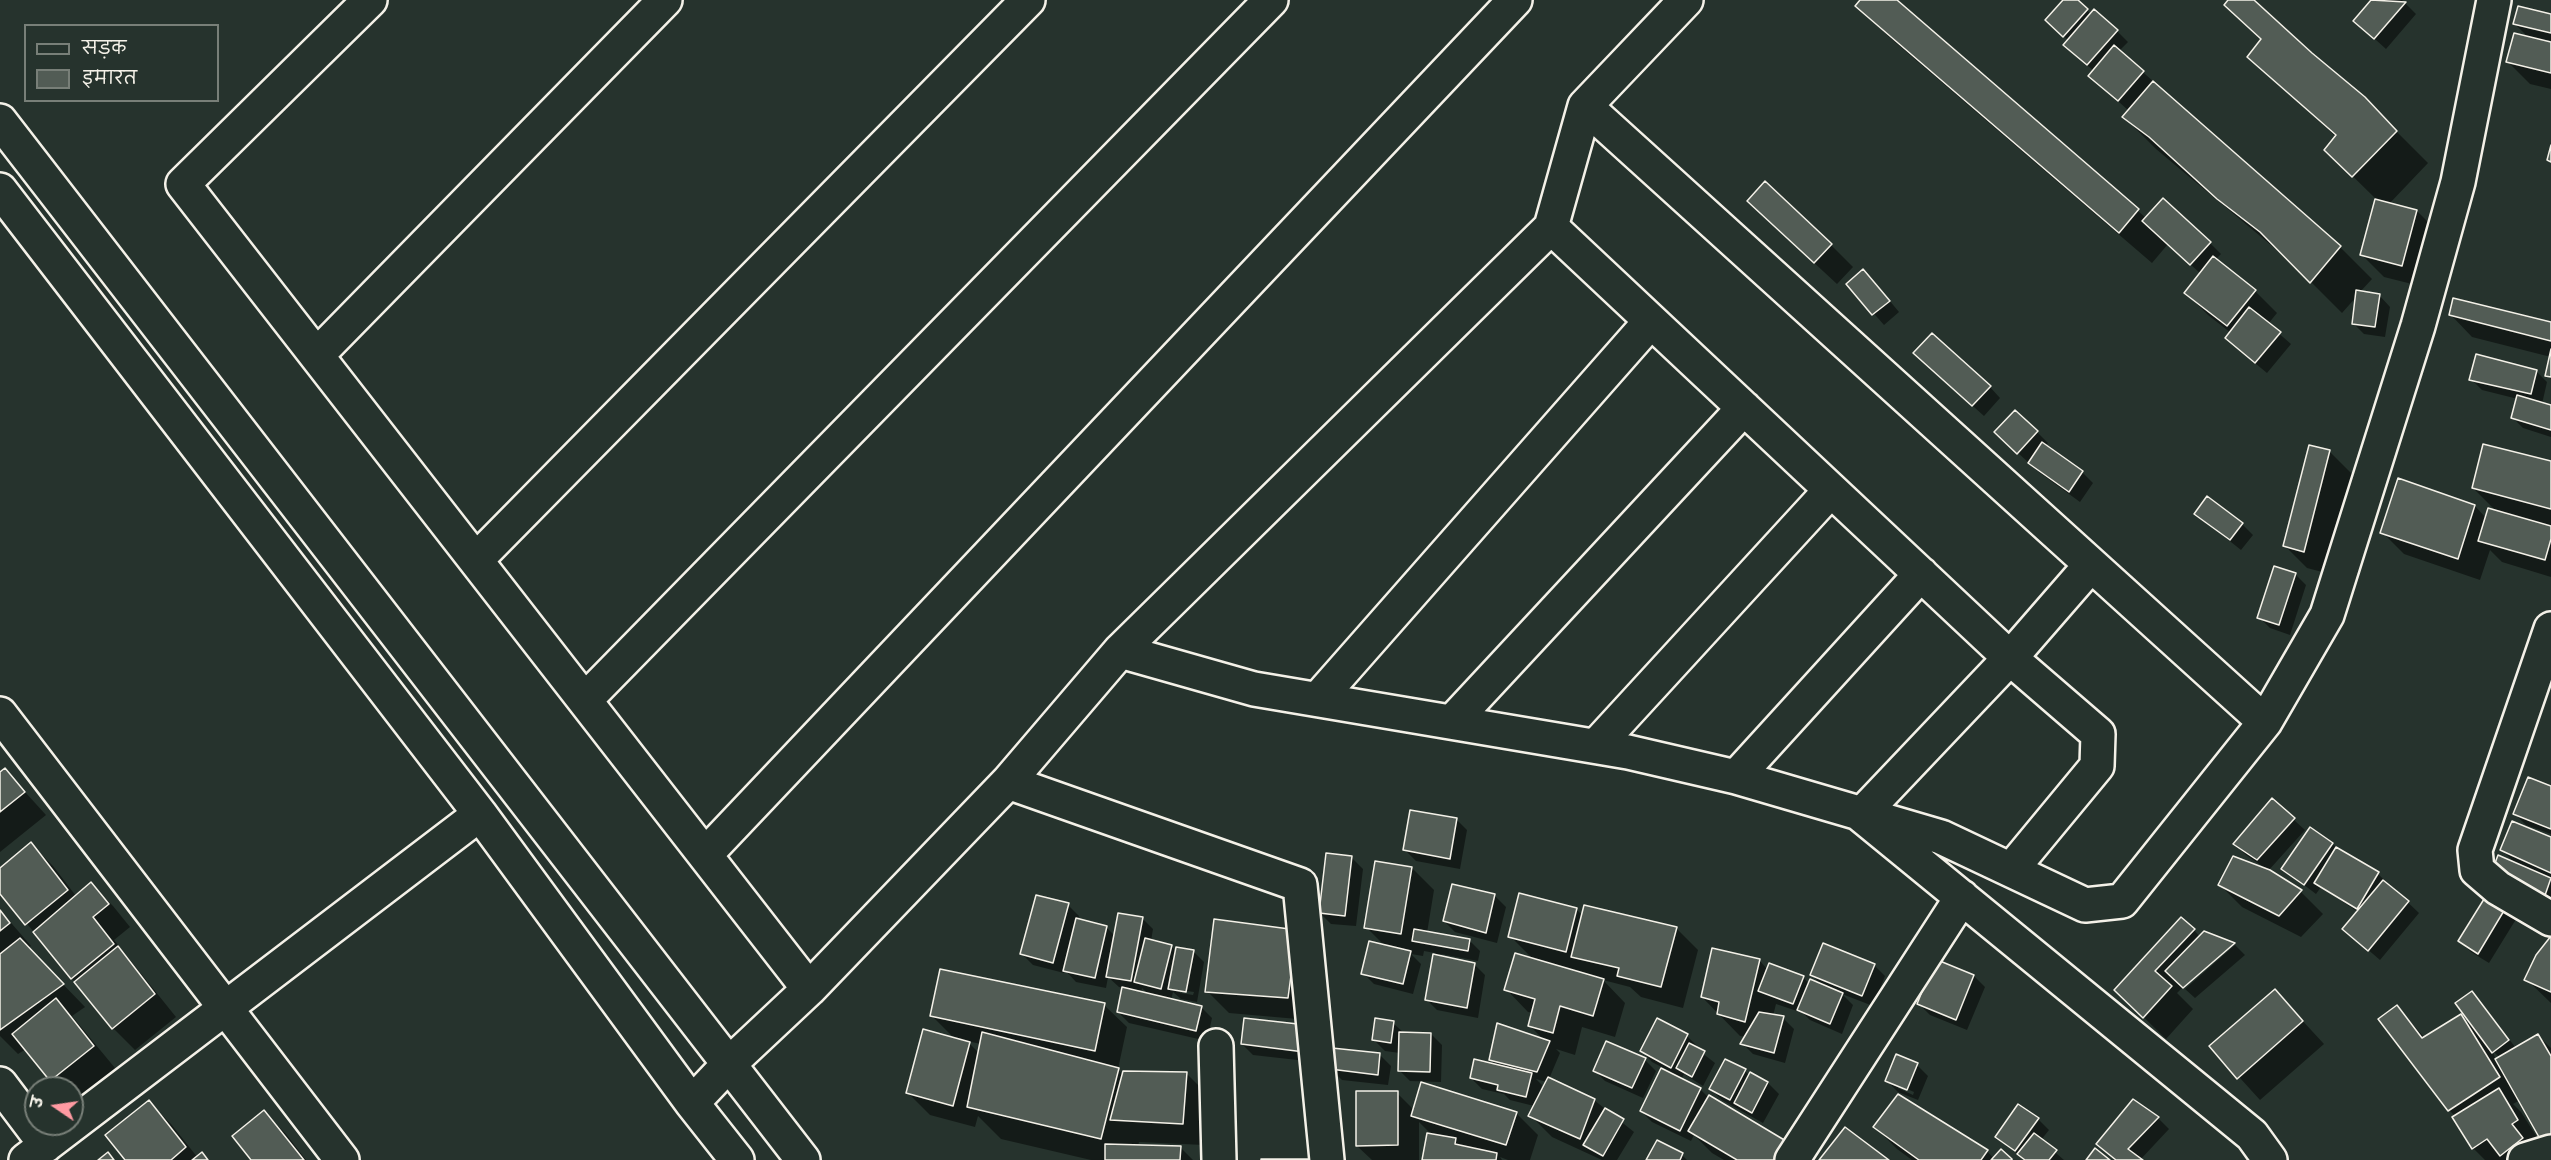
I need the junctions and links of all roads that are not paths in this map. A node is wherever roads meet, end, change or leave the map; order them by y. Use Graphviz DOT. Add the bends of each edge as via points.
graph roads {
  1 [pos="370,0"];
  2 [pos="665,0"];
  3 [pos="1028,0"];
  4 [pos="1271,0"];
  5 [pos="1515,0"];
  6 [pos="1686,0"];
  7 [pos="2494,0"];
  8 [pos="1585,106"];
  9 [pos="0,121"];
  10 [pos="0,190"];
  11 [pos="1551,227"];
  12 [pos="1651,321"];
  13 [pos="317,355"];
  14 [pos="1744,408"];
  15 [pos="1831,490"];
  16 [pos="476,560"];
  17 [pos="2090,566"];
  18 [pos="1921,574"];
  19 [pos="2551,629"];
  20 [pos="1120,651"];
  21 [pos="2010,658"];
  22 [pos="1318,699"];
  23 [pos="585,700"];
  24 [pos="0,714"];
  25 [pos="1452,722"];
  26 [pos="2265,722"];
  27 [pos="1596,746"];
  28 [pos="1736,777"];
  29 [pos="1008,782"];
  30 [pos="480,814"];
  31 [pos="1861,815"];
  32 [pos="705,855"];
  33 [pos="2011,870"];
  34 [pos="1962,897"];
  35 [pos="2551,919"];
  36 [pos="810,989"];
  37 [pos="224,1009"];
  38 [pos="1216,1046"];
  39 [pos="728,1065"];
  40 [pos="0,1084"];
  41 [pos="692,1103"];
  42 [pos="36,1152"];
  43 [pos="2551,1152"];
  44 [pos="342,1160"];
  45 [pos="737,1160"];
  46 [pos="803,1160"];
  47 [pos="1219,1160"];
  48 [pos="1327,1160"];
  49 [pos="1792,1160"];
  50 [pos="2270,1160"];
  51 [pos="2525,1160"];
  1 -- 13 [label="street" via="183,184"];
  2 -- 13 [label="street"];
  3 -- 16 [label="street"];
  4 -- 23 [label="street"];
  5 -- 32 [label="street"];
  6 -- 8 [label="street"];
  7 -- 26 [label="street" via="2458,182 2418,326 2327,615"];
  8 -- 11 [label="street"];
  8 -- 17 [label="street"];
  9 -- 39 [label="street"];
  10 -- 30 [label="street"];
  11 -- 12 [label="street"];
  11 -- 20 [label="street"];
  12 -- 14 [label="street"];
  12 -- 22 [label="street"];
  13 -- 16 [label="street"];
  14 -- 15 [label="street"];
  14 -- 25 [label="street"];
  15 -- 18 [label="street"];
  15 -- 27 [label="street"];
  16 -- 23 [label="street"];
  17 -- 21 [label="street"];
  17 -- 26 [label="street"];
  18 -- 21 [label="street"];
  18 -- 28 [label="street"];
  19 -- 35 [label="street" via="2475,850 2477,870 2498,888"];
  20 -- 22 [label="street" via="1254,689"];
  20 -- 29 [label="street"];
  21 -- 31 [label="street"];
  21 -- 33 [label="street" via="2098,734 2097,766"];
  22 -- 25 [label="street"];
  23 -- 32 [label="street"];
  24 -- 37 [label="street"];
  25 -- 27 [label="street"];
  26 -- 33 [label="street" via="2122,901 2085,905"];
  27 -- 28 [label="street"];
  28 -- 31 [label="street"];
  29 -- 36 [label="street"];
  29 -- 48 [label="street" via="1300,885"];
  30 -- 37 [label="street"];
  30 -- 41 [label="street"];
  31 -- 33 [label="street" via="1941,837"];
  31 -- 34 [label="street"];
  32 -- 36 [label="street"];
  34 -- 49 [label="street"];
  34 -- 50 [label="street" via="2252,1135"];
  36 -- 39 [label="street"];
  37 -- 42 [label="street"];
  37 -- 44 [label="street"];
  38 -- 47 [label="street"];
  39 -- 41 [label="street"];
  39 -- 46 [label="street"];
  40 -- 42 [label="street"];
  41 -- 45 [label="street"];
  43 -- 51 [label="street"];
}
